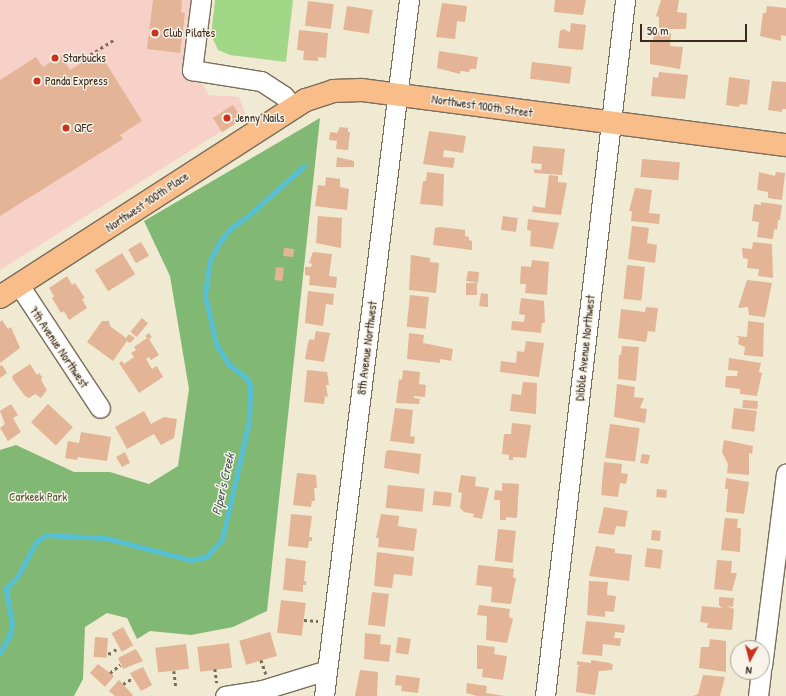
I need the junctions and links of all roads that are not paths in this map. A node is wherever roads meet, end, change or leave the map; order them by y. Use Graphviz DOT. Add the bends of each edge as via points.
graph roads {
  1 [pos="201,0"];
  2 [pos="409,0"];
  3 [pos="625,0"];
  4 [pos="398,95"];
  5 [pos="293,108"];
  6 [pos="611,123"];
  7 [pos="786,145"];
  8 [pos="18,285"];
  9 [pos="0,297"];
  10 [pos="100,408"];
  11 [pos="786,473"];
  12 [pos="779,584"];
  13 [pos="767,640"];
  14 [pos="327,670"];
  15 [pos="760,680"];
  16 [pos="221,691"];
  17 [pos="324,696"];
  18 [pos="545,696"];
  19 [pos="758,696"];
  1 -- 5 [label="street" via="192,70 262,81 284,96"];
  2 -- 4 [label="street, 8th Avenue Northwest"];
  3 -- 6 [label="street, Dibble Avenue Northwest"];
  4 -- 5 [label="main road, Northwest 100th Street" via="348,89 306,100"];
  4 -- 6 [label="main road, Northwest 100th Street"];
  4 -- 14 [label="street, 8th Avenue Northwest"];
  5 -- 8 [label="main road, Northwest 100th Place"];
  6 -- 7 [label="main road, Northwest 100th Street"];
  6 -- 18 [label="street, Dibble Avenue Northwest"];
  8 -- 9 [label="main road, Northwest 100th Place"];
  8 -- 10 [label="street, 7th Avenue Northwest"];
  11 -- 12 [label="street"];
  12 -- 13 [label="street"];
  14 -- 16 [label="street" via="262,690"];
  14 -- 17 [label="street, 8th Avenue Northwest"];
  15 -- 19 [label="street"];
}
